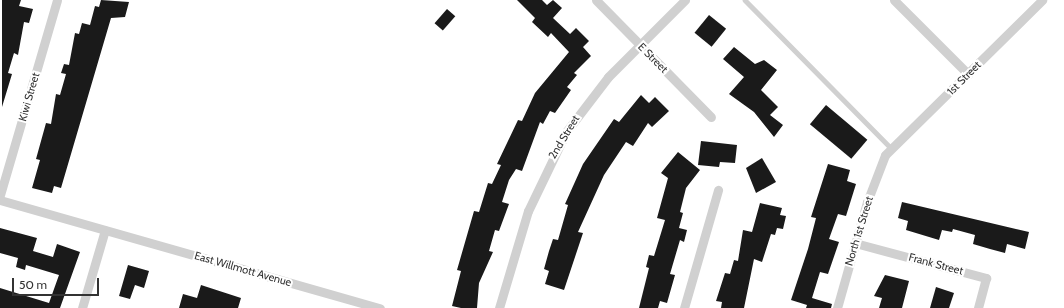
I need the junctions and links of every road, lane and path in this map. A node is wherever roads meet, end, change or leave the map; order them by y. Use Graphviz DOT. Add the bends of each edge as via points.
graph roads {
  1 [pos="57,0"];
  2 [pos="596,0"];
  3 [pos="685,0"];
  4 [pos="746,0"];
  5 [pos="894,0"];
  6 [pos="1042,0"];
  7 [pos="640,45"];
  8 [pos="968,74"];
  9 [pos="711,117"];
  10 [pos="889,152"];
  11 [pos="718,190"];
  12 [pos="0,195"];
  13 [pos="0,200"];
  14 [pos="105,230"];
  15 [pos="855,243"];
  16 [pos="82,308"];
  17 [pos="380,308"];
  18 [pos="499,308"];
  19 [pos="684,308"];
  20 [pos="836,308"];
  21 [pos="978,308"];
  1 -- 12 [label="street, Kiwi Street"];
  2 -- 7 [label="street, E Street"];
  3 -- 7 [label="street, 2nd Street"];
  4 -- 10 [label="lane"];
  5 -- 8 [label="street"];
  6 -- 8 [label="street, 1st Street"];
  7 -- 9 [label="street, E Street"];
  7 -- 18 [label="street, 2nd Street" via="582,110 547,166 528,211"];
  8 -- 10 [label="street, 1st Street"];
  10 -- 15 [label="street, North 1st Street"];
  11 -- 19 [label="street"];
  13 -- 14 [label="street, East Willmott Avenue"];
  14 -- 16 [label="street"];
  14 -- 17 [label="street, East Willmott Avenue"];
  15 -- 20 [label="street, North 1st Street"];
  15 -- 21 [label="street, Frank Street" via="986,278"];
}
